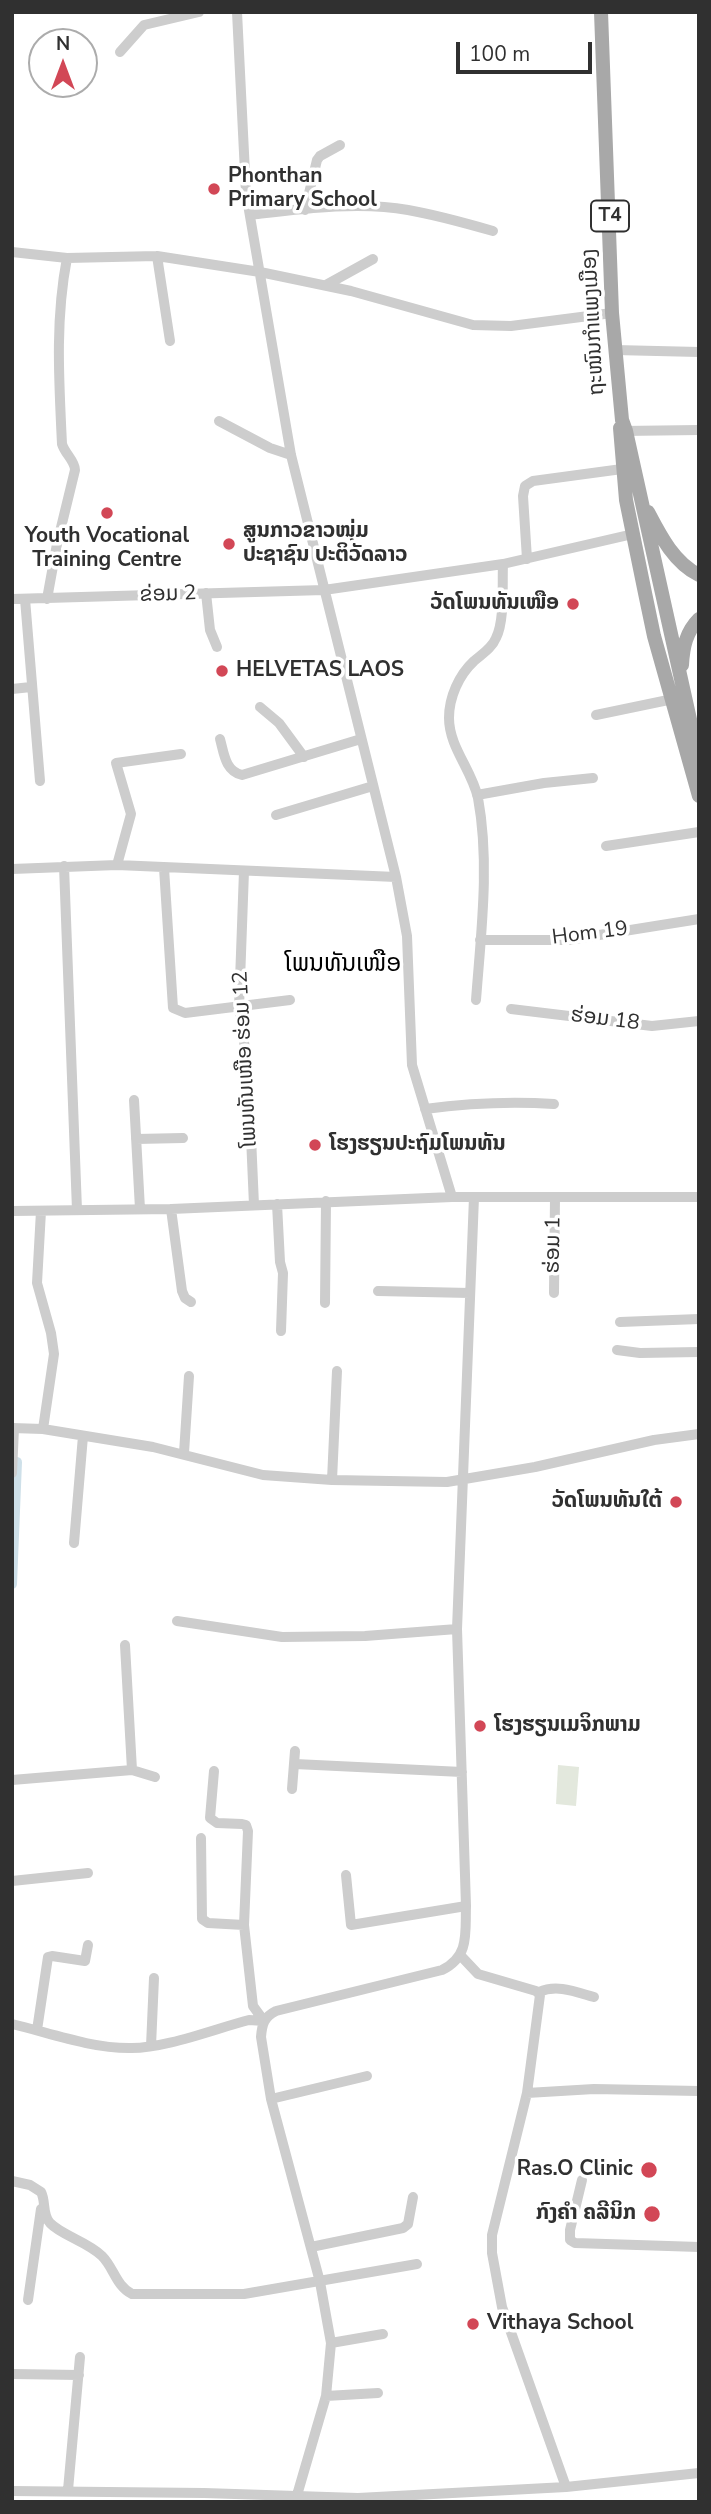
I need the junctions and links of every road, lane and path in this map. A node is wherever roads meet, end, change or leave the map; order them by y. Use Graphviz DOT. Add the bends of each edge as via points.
graph roads {
  1 [pos="200,12"];
  2 [pos="237,12"];
  3 [pos="601,12"];
  4 [pos="120,52"];
  5 [pos="340,145"];
  6 [pos="305,210"];
  7 [pos="250,215"];
  8 [pos="493,231"];
  9 [pos="12,252"];
  10 [pos="157,256"];
  11 [pos="66,258"];
  12 [pos="373,259"];
  13 [pos="260,272"];
  14 [pos="326,285"];
  15 [pos="612,313"];
  16 [pos="170,341"];
  17 [pos="615,350"];
  18 [pos="699,352"];
  19 [pos="219,421"];
  20 [pos="622,427"];
  21 [pos="699,430"];
  22 [pos="291,455"];
  23 [pos="622,469"];
  24 [pos="640,497"];
  25 [pos="633,534"];
  26 [pos="527,559"];
  27 [pos="503,564"];
  28 [pos="699,575"];
  29 [pos="324,590"];
  30 [pos="661,591"];
  31 [pos="206,593"];
  32 [pos="645,593"];
  33 [pos="12,599"];
  34 [pos="25,599"];
  35 [pos="47,599"];
  36 [pos="665,610"];
  37 [pos="649,613"];
  38 [pos="699,619"];
  39 [pos="217,647"];
  40 [pos="682,684"];
  41 [pos="31,687"];
  42 [pos="12,689"];
  43 [pos="673,699"];
  44 [pos="260,707"];
  45 [pos="596,715"];
  46 [pos="220,738"];
  47 [pos="361,739"];
  48 [pos="181,754"];
  49 [pos="304,757"];
  50 [pos="699,760"];
  51 [pos="593,778"];
  52 [pos="40,781"];
  53 [pos="373,786"];
  54 [pos="477,795"];
  55 [pos="699,796"];
  56 [pos="276,815"];
  57 [pos="699,832"];
  58 [pos="606,846"];
  59 [pos="117,865"];
  60 [pos="64,866"];
  61 [pos="164,868"];
  62 [pos="12,869"];
  63 [pos="244,871"];
  64 [pos="396,877"];
  65 [pos="699,919"];
  66 [pos="480,940"];
  67 [pos="290,1000"];
  68 [pos="476,1000"];
  69 [pos="239,1008"];
  70 [pos="511,1009"];
  71 [pos="699,1021"];
  72 [pos="134,1100"];
  73 [pos="554,1104"];
  74 [pos="425,1109"];
  75 [pos="183,1138"];
  76 [pos="136,1139"];
  77 [pos="453,1197"];
  78 [pos="474,1197"];
  79 [pos="699,1197"];
  80 [pos="555,1198"];
  81 [pos="326,1201"];
  82 [pos="277,1204"];
  83 [pos="254,1205"];
  84 [pos="140,1209"];
  85 [pos="172,1209"];
  86 [pos="77,1210"];
  87 [pos="12,1211"];
  88 [pos="41,1211"];
  89 [pos="378,1291"];
  90 [pos="470,1293"];
  91 [pos="554,1293"];
  92 [pos="191,1302"];
  93 [pos="325,1303"];
  94 [pos="699,1319"];
  95 [pos="620,1322"];
  96 [pos="281,1331"];
  97 [pos="617,1350"];
  98 [pos="699,1352"];
  99 [pos="337,1371"];
  100 [pos="189,1376"];
  101 [pos="13,1428"];
  102 [pos="43,1429"];
  103 [pos="699,1434"];
  104 [pos="83,1436"];
  105 [pos="184,1453"];
  106 [pos="12,1473"];
  107 [pos="332,1480"];
  108 [pos="463,1480"];
  109 [pos="74,1543"];
  110 [pos="177,1621"];
  111 [pos="457,1629"];
  112 [pos="125,1645"];
  113 [pos="295,1751"];
  114 [pos="295,1764"];
  115 [pos="132,1770"];
  116 [pos="214,1771"];
  117 [pos="462,1772"];
  118 [pos="155,1776"];
  119 [pos="12,1780"];
  120 [pos="292,1789"];
  121 [pos="201,1838"];
  122 [pos="88,1873"];
  123 [pos="346,1875"];
  124 [pos="12,1881"];
  125 [pos="466,1906"];
  126 [pos="244,1925"];
  127 [pos="88,1945"];
  128 [pos="461,1956"];
  129 [pos="154,1978"];
  130 [pos="539,1992"];
  131 [pos="594,1997"];
  132 [pos="264,2021"];
  133 [pos="12,2024"];
  134 [pos="37,2030"];
  135 [pos="151,2046"];
  136 [pos="368,2077"];
  137 [pos="699,2091"];
  138 [pos="527,2093"];
  139 [pos="271,2099"];
  140 [pos="582,2180"];
  141 [pos="12,2181"];
  142 [pos="43,2196"];
  143 [pos="413,2197"];
  144 [pos="311,2247"];
  145 [pos="699,2247"];
  146 [pos="417,2264"];
  147 [pos="320,2282"];
  148 [pos="28,2300"];
  149 [pos="383,2334"];
  150 [pos="331,2343"];
  151 [pos="80,2357"];
  152 [pos="12,2374"];
  153 [pos="79,2375"];
  154 [pos="378,2393"];
  155 [pos="326,2396"];
  156 [pos="699,2473"];
  157 [pos="566,2487"];
  158 [pos="68,2490"];
  159 [pos="12,2491"];
  160 [pos="49,2497"];
  161 [pos="241,2498"];
  162 [pos="296,2500"];
  1 -- 4 [label="street" via="144,24"];
  2 -- 7 [label="street"];
  3 -- 15 [label="main road, ຖະໜົນກຳແພງເມືອງ / T4"];
  5 -- 6 [label="street" via="317,160"];
  6 -- 7 [label="street"];
  6 -- 8 [label="street" via="406,209"];
  7 -- 13 [label="street"];
  9 -- 11 [label="street"];
  10 -- 11 [label="street"];
  10 -- 13 [label="street"];
  10 -- 16 [label="street"];
  11 -- 35 [label="street" via="58,372 62,444 75,470"];
  12 -- 14 [label="street"];
  13 -- 14 [label="street"];
  13 -- 22 [label="street"];
  14 -- 15 [label="street" via="473,325 511,326"];
  15 -- 17 [label="main road, ຖະໜົນກຳແພງເມືອງ / T4"];
  17 -- 18 [label="street"];
  17 -- 20 [label="main road, ຖະໜົນກຳແພງເມືອງ / T4"];
  19 -- 22 [label="street"];
  20 -- 21 [label="street"];
  20 -- 23 [label="main road, ຖະໜົນກຳແພງເມືອງ / T4"];
  20 -- 24 [label="main road, ຖະໜົນກຳແພງເມືອງ / T4"];
  22 -- 29 [label="street"];
  23 -- 25 [label="main road, ຖະໜົນກຳແພງເມືອງ / T4"];
  23 -- 26 [label="street" via="533,481 525,486"];
  24 -- 28 [label="main road" via="663,540"];
  24 -- 30 [label="main road, ຖະໜົນກຳແພງເມືອງ / T4"];
  25 -- 26 [label="street, ຂ່ອມ 2"];
  25 -- 32 [label="main road, ຖະໜົນກຳແພງເມືອງ / T4"];
  26 -- 27 [label="street, ຂ່ອມ 2"];
  27 -- 29 [label="street, ຂ່ອມ 2"];
  27 -- 54 [label="street" via="498,634 460,678 450,708 453,740"];
  29 -- 31 [label="street, ຂ່ອມ 2"];
  29 -- 47 [label="street"];
  30 -- 32 [label="street"];
  30 -- 36 [label="main road, ຖະໜົນກຳແພງເມືອງ / T4"];
  31 -- 35 [label="street, ຂ່ອມ 2"];
  31 -- 39 [label="street"];
  32 -- 37 [label="main road, ຖະໜົນກຳແພງເມືອງ / T4"];
  33 -- 34 [label="street, ຂ່ອມ 2"];
  34 -- 35 [label="street, ຂ່ອມ 2"];
  34 -- 41 [label="street"];
  36 -- 37 [label="street"];
  36 -- 40 [label="main road, ຖະໜົນກຳແພງເມືອງ / T4"];
  37 -- 43 [label="main road, ຖະໜົນກຳແພງເມືອງ / T4"];
  38 -- 40 [label="main road" via="683,646"];
  40 -- 50 [label="main road, ຖະໜົນກຳແພງເມືອງ / T4"];
  41 -- 42 [label="street"];
  41 -- 52 [label="street"];
  43 -- 45 [label="street"];
  43 -- 55 [label="main road, ຖະໜົນກຳແພງເມືອງ / T4"];
  44 -- 49 [label="street" via="279,723"];
  46 -- 49 [label="street" via="229,768 238,774"];
  47 -- 49 [label="street"];
  47 -- 53 [label="street"];
  48 -- 59 [label="street" via="116,763 131,814"];
  51 -- 54 [label="street"];
  53 -- 56 [label="street"];
  53 -- 64 [label="street"];
  54 -- 66 [label="street" via="484,861"];
  57 -- 58 [label="street"];
  59 -- 60 [label="street"];
  59 -- 61 [label="street"];
  60 -- 62 [label="street"];
  60 -- 86 [label="street"];
  61 -- 63 [label="street"];
  61 -- 69 [label="street" via="173,1008 185,1013"];
  63 -- 64 [label="street"];
  63 -- 69 [label="street, ໂພນທັນເໜືອ ຮ່ອມ 12"];
  64 -- 74 [label="street" via="407,936 412,1065"];
  65 -- 66 [label="street, Hom 19" via="568,940"];
  66 -- 68 [label="street"];
  67 -- 69 [label="street"];
  69 -- 83 [label="street, ໂພນທັນເໜືອ ຮ່ອມ 12" via="248,1069"];
  70 -- 71 [label="street, ຮ່ອມ 18" via="652,1026"];
  72 -- 76 [label="street"];
  73 -- 74 [label="street" via="513,1101"];
  74 -- 77 [label="street"];
  75 -- 76 [label="street"];
  76 -- 84 [label="street"];
  77 -- 78 [label="street"];
  77 -- 81 [label="street"];
  78 -- 80 [label="street"];
  78 -- 90 [label="street"];
  79 -- 80 [label="street"];
  80 -- 91 [label="street, ຮ່ອມ 1"];
  81 -- 82 [label="street"];
  81 -- 93 [label="street"];
  82 -- 83 [label="street"];
  82 -- 96 [label="street" via="283,1273"];
  83 -- 85 [label="street"];
  84 -- 85 [label="street"];
  84 -- 86 [label="street"];
  85 -- 92 [label="street" via="182,1291"];
  86 -- 88 [label="street"];
  87 -- 88 [label="street"];
  88 -- 102 [label="street" via="37,1283 54,1354"];
  89 -- 90 [label="street"];
  90 -- 108 [label="street"];
  94 -- 95 [label="street"];
  97 -- 98 [label="street"];
  99 -- 107 [label="street"];
  100 -- 105 [label="street"];
  101 -- 102 [label="street"];
  101 -- 106 [label="street"];
  102 -- 104 [label="street"];
  103 -- 108 [label="street"];
  104 -- 105 [label="street"];
  104 -- 109 [label="street"];
  105 -- 107 [label="street" via="263,1475"];
  107 -- 108 [label="street"];
  108 -- 111 [label="street"];
  110 -- 111 [label="street" via="282,1637"];
  111 -- 117 [label="street"];
  112 -- 115 [label="street"];
  113 -- 114 [label="street"];
  114 -- 117 [label="street"];
  114 -- 120 [label="street"];
  115 -- 118 [label="street"];
  115 -- 119 [label="street"];
  116 -- 126 [label="street" via="210,1818 217,1823 246,1825 248,1831"];
  117 -- 125 [label="street"];
  121 -- 126 [label="street" via="202,1919"];
  122 -- 124 [label="street"];
  123 -- 125 [label="street" via="351,1925"];
  125 -- 128 [label="street"];
  126 -- 132 [label="street" via="253,2006"];
  127 -- 134 [label="street" via="85,1961 48,1957"];
  128 -- 130 [label="street" via="478,1974"];
  128 -- 132 [label="street" via="443,1970 276,2011"];
  129 -- 135 [label="street"];
  130 -- 131 [label="street" via="562,1989"];
  130 -- 138 [label="street"];
  132 -- 135 [label="street" via="249,2020"];
  132 -- 139 [label="street" via="261,2037"];
  133 -- 134 [label="street"];
  134 -- 135 [label="street" via="109,2047"];
  136 -- 139 [label="street"];
  137 -- 138 [label="street"];
  138 -- 157 [label="street" via="492,2235 492,2253 502,2307"];
  139 -- 144 [label="street"];
  140 -- 145 [label="street" via="570,2230 570,2240 575,2243"];
  141 -- 142 [label="street" via="30,2185"];
  142 -- 147 [label="street" via="50,2224 103,2256 117,2281 132,2294 244,2294"];
  142 -- 148 [label="street"];
  143 -- 144 [label="street" via="408,2224 403,2228"];
  144 -- 147 [label="street"];
  146 -- 147 [label="street"];
  147 -- 150 [label="street"];
  149 -- 150 [label="street"];
  150 -- 155 [label="street"];
  151 -- 153 [label="street"];
  152 -- 153 [label="street"];
  153 -- 158 [label="street"];
  154 -- 155 [label="street"];
  155 -- 162 [label="street"];
  156 -- 157 [label="street"];
  157 -- 162 [label="street"];
  158 -- 160 [label="street"];
  158 -- 161 [label="street"];
  159 -- 160 [label="street"];
  161 -- 162 [label="street"];
}
